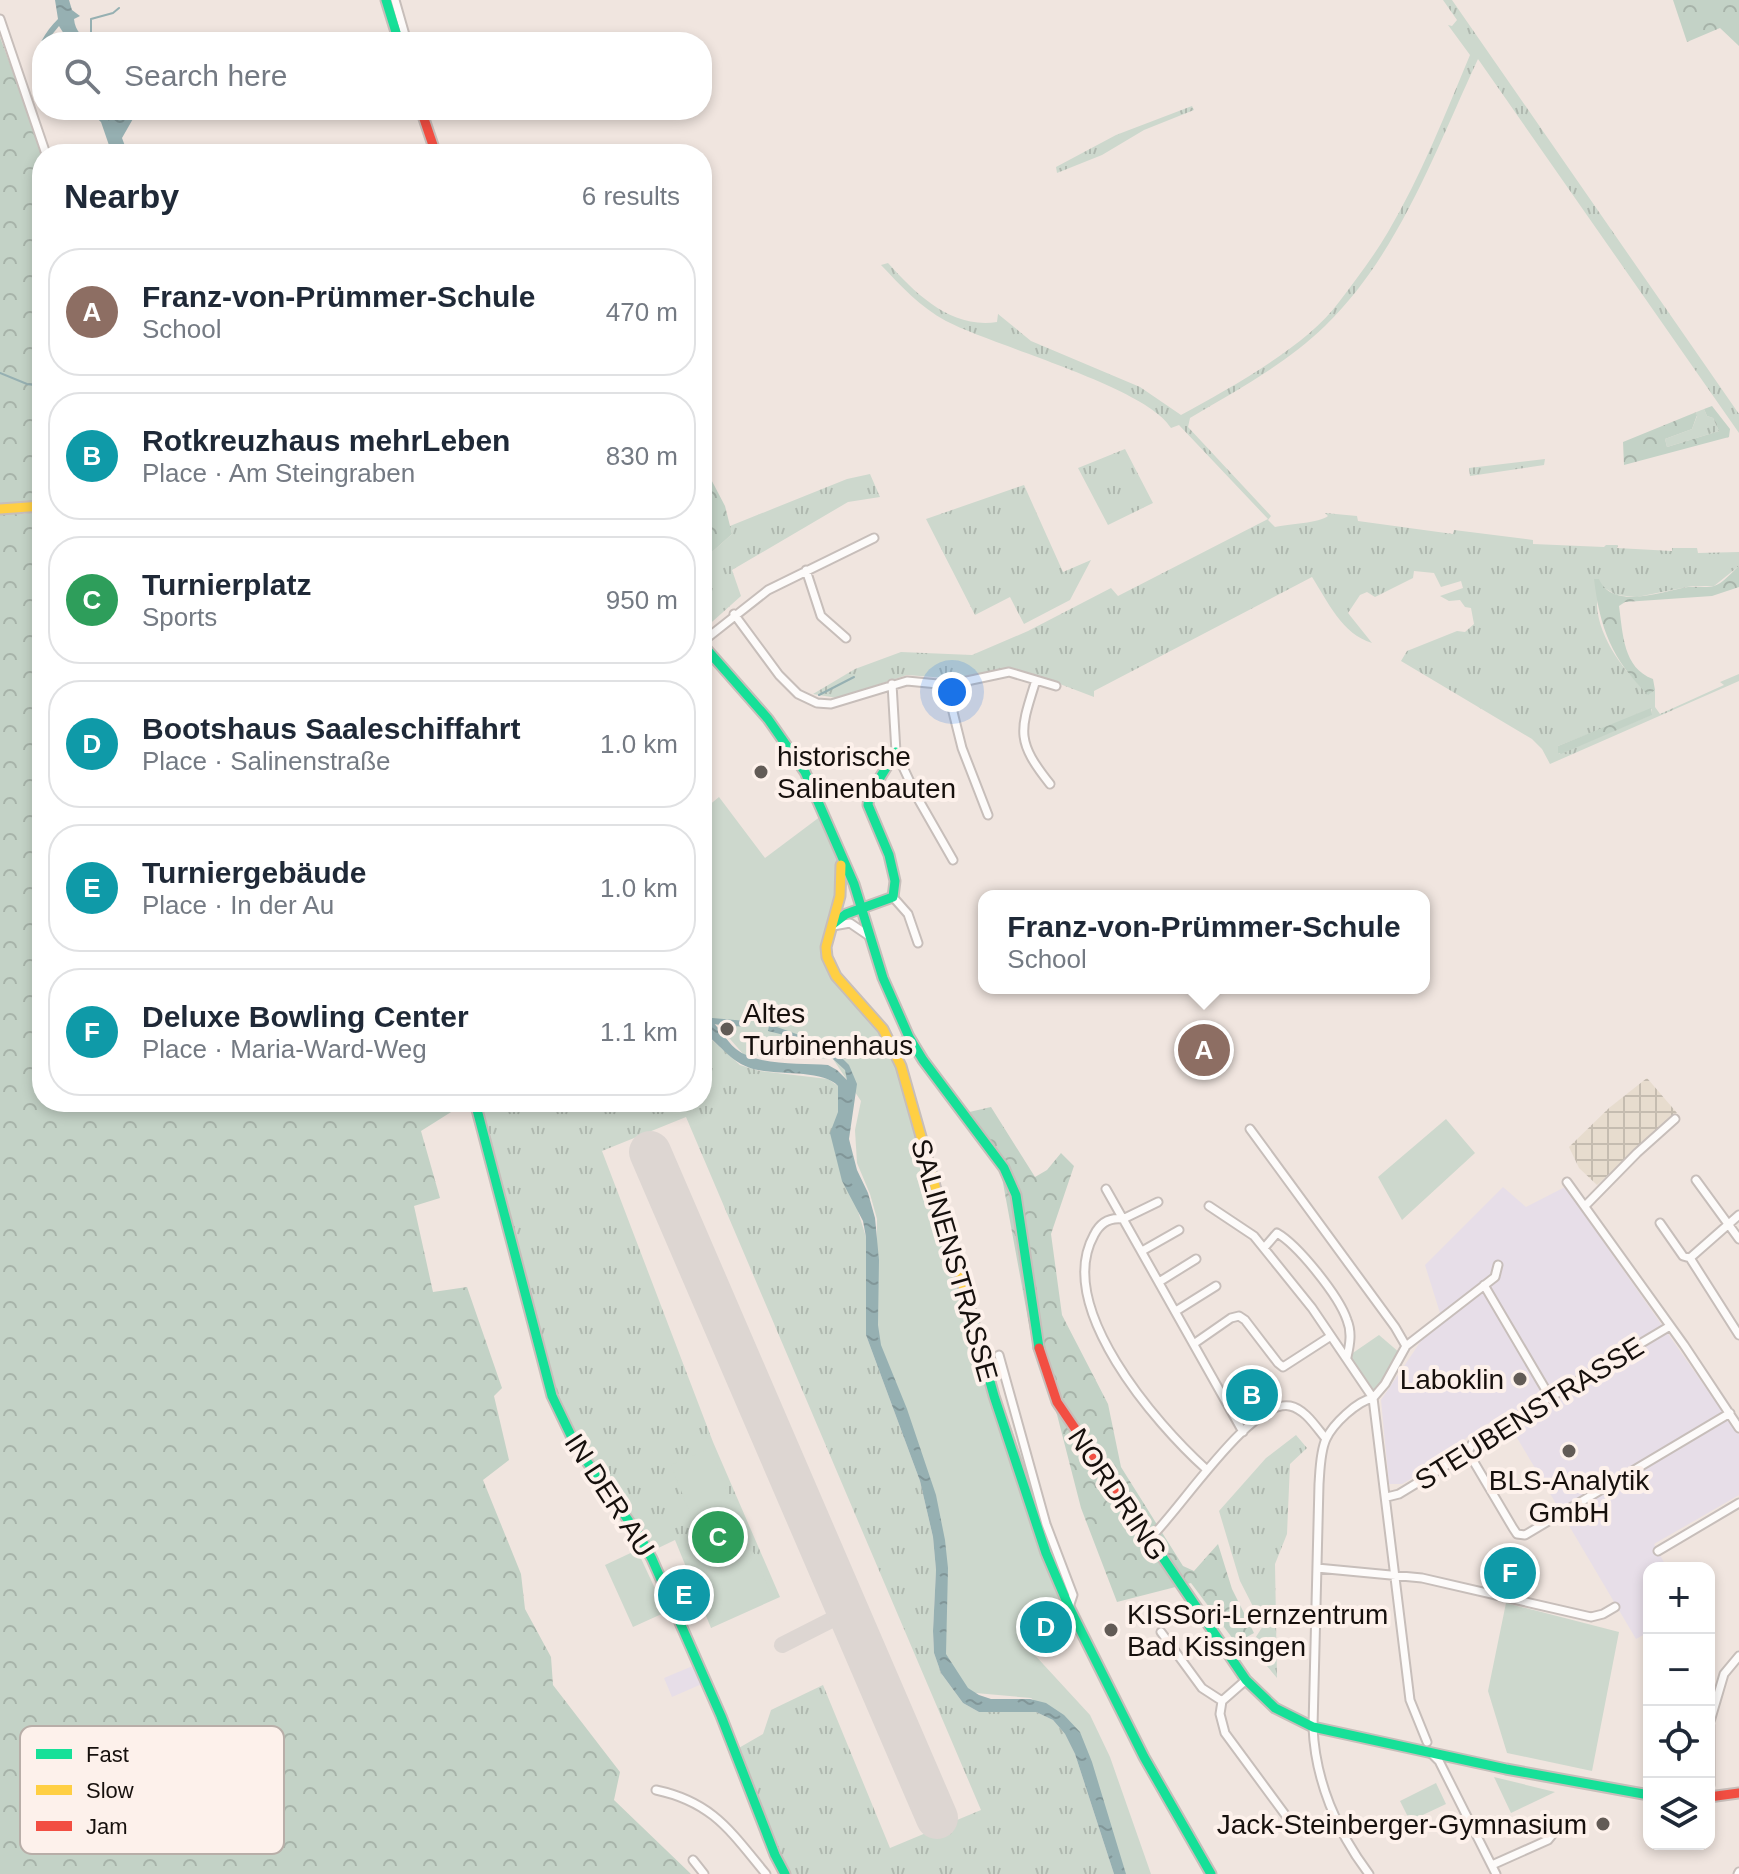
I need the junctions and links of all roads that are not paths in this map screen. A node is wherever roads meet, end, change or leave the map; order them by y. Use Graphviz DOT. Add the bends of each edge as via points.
graph roads {
  1 [pos="387,0"];
  2 [pos="395,0"];
  3 [pos="0,19"];
  4 [pos="396,32"];
  5 [pos="404,32"];
  6 [pos="32,113"];
  7 [pos="34,120"];
  8 [pos="424,120"];
  9 [pos="43,144"];
  10 [pos="433,144"];
  11 [pos="32,507"];
  12 [pos="0,509"];
  13 [pos="874,538"];
  14 [pos="806,570"];
  15 [pos="734,614"];
  16 [pos="712,634"];
  17 [pos="846,638"];
  18 [pos="712,655"];
  19 [pos="1036,680"];
  20 [pos="892,684"];
  21 [pos="948,685"];
  22 [pos="1056,686"];
  23 [pos="896,752"];
  24 [pos="1050,784"];
  25 [pos="988,815"];
  26 [pos="841,858"];
  27 [pos="953,860"];
  28 [pos="893,897"];
  29 [pos="861,908"];
  30 [pos="831,927"];
  31 [pos="869,936"];
  32 [pos="918,943"];
  33 [pos="478,1112"];
  34 [pos="1675,1119"];
  35 [pos="1250,1129"];
  36 [pos="1696,1180"];
  37 [pos="1567,1182"];
  38 [pos="1106,1189"];
  39 [pos="1158,1202"];
  40 [pos="1209,1206"];
  41 [pos="1585,1206"];
  42 [pos="1739,1215"];
  43 [pos="1123,1219"];
  44 [pos="1660,1223"];
  45 [pos="1728,1224"];
  46 [pos="1179,1230"];
  47 [pos="1739,1239"];
  48 [pos="1264,1248"];
  49 [pos="1142,1251"];
  50 [pos="1690,1258"];
  51 [pos="1196,1259"];
  52 [pos="1498,1265"];
  53 [pos="1159,1282"];
  54 [pos="1484,1285"];
  55 [pos="1216,1286"];
  56 [pos="1176,1311"];
  57 [pos="1670,1326"];
  58 [pos="1739,1335"];
  59 [pos="1331,1336"];
  60 [pos="1195,1343"];
  61 [pos="1406,1346"];
  62 [pos="999,1355"];
  63 [pos="1347,1357"];
  64 [pos="1550,1397"];
  65 [pos="1373,1398"];
  66 [pos="1730,1413"];
  67 [pos="1739,1428"];
  68 [pos="1243,1432"];
  69 [pos="1326,1439"];
  70 [pos="1468,1452"];
  71 [pos="1206,1469"];
  72 [pos="1387,1497"];
  73 [pos="1739,1503"];
  74 [pos="1148,1540"];
  75 [pos="1658,1551"];
  76 [pos="1317,1568"];
  77 [pos="1395,1577"];
  78 [pos="1069,1607"];
  79 [pos="1615,1607"];
  80 [pos="1161,1632"];
  81 [pos="1739,1656"];
  82 [pos="1246,1680"];
  83 [pos="1222,1701"];
  84 [pos="1715,1707"];
  85 [pos="1313,1727"];
  86 [pos="1427,1742"];
  87 [pos="1432,1754"];
  88 [pos="656,1790"];
  89 [pos="1739,1793"];
  90 [pos="1643,1794"];
  91 [pos="1715,1796"];
  92 [pos="1295,1828"];
  93 [pos="1552,1835"];
  94 [pos="693,1860"];
  95 [pos="1492,1865"];
  96 [pos="704,1874"];
  97 [pos="766,1874"];
  98 [pos="785,1874"];
  99 [pos="1211,1874"];
  100 [pos="1369,1874"];
  101 [pos="1496,1874"];
  1 -- 4 [label="street"];
  2 -- 5 [label="street"];
  3 -- 6 [label="street"];
  7 -- 9 [label="street"];
  8 -- 10 [label="street"];
  11 -- 12 [label="street"];
  13 -- 14 [label="street"];
  14 -- 15 [label="street"];
  14 -- 17 [label="street" via="821,616"];
  15 -- 16 [label="street"];
  15 -- 20 [label="street" via="779,675 798,694 817,703 831,704"];
  18 -- 26 [label="street, NORDRING" via="805,772"];
  19 -- 21 [label="street" via="1009,672"];
  19 -- 22 [label="street"];
  19 -- 24 [label="street" via="1023,735 1032,761"];
  20 -- 21 [label="street"];
  20 -- 23 [label="street"];
  21 -- 25 [label="street" via="962,748"];
  23 -- 27 [label="street"];
  23 -- 28 [label="street" via="868,805 889,855"];
  26 -- 29 [label="street, NORDRING"];
  26 -- 30 [label="street, SALINENSTRASSE" via="840,896"];
  28 -- 29 [label="street"];
  28 -- 32 [label="street" via="908,914"];
  29 -- 30 [label="street"];
  29 -- 31 [label="street, NORDRING"];
  30 -- 31 [label="street" via="850,923"];
  30 -- 78 [label="street, SALINENSTRASSE" via="826,947 836,976 883,1029 901,1066 1007,1441"];
  31 -- 74 [label="street, NORDRING" via="909,1037 1004,1168 1016,1195 1038,1344 1057,1402"];
  33 -- 98 [label="street, IN DER AU" via="552,1396 576,1446 652,1559"];
  34 -- 41 [label="street"];
  35 -- 61 [label="street"];
  36 -- 45 [label="street"];
  37 -- 41 [label="street"];
  38 -- 43 [label="street"];
  39 -- 43 [label="street"];
  40 -- 48 [label="street"];
  41 -- 57 [label="street"];
  42 -- 45 [label="street"];
  43 -- 49 [label="street"];
  43 -- 71 [label="street" via="1099,1226 1088,1250 1085,1277 1094,1314 1139,1398"];
  44 -- 50 [label="street" via="1683,1256"];
  45 -- 47 [label="street"];
  45 -- 50 [label="street"];
  46 -- 49 [label="street"];
  48 -- 59 [label="street"];
  48 -- 63 [label="street" via="1277,1233 1295,1246 1340,1305 1350,1333"];
  49 -- 53 [label="street"];
  50 -- 58 [label="street"];
  51 -- 53 [label="street"];
  52 -- 54 [label="street" via="1495,1277"];
  53 -- 56 [label="street"];
  54 -- 61 [label="street"];
  54 -- 64 [label="street"];
  55 -- 56 [label="street"];
  56 -- 60 [label="street"];
  57 -- 64 [label="street, STEUBENSTRASSE"];
  57 -- 66 [label="street"];
  59 -- 60 [label="street" via="1283,1367 1239,1316"];
  59 -- 63 [label="street"];
  60 -- 68 [label="street"];
  61 -- 65 [label="street"];
  62 -- 78 [label="street, SALINENSTRASSE" via="1046,1524 1073,1595"];
  63 -- 65 [label="street"];
  64 -- 70 [label="street, STEUBENSTRASSE" via="1472,1444"];
  65 -- 69 [label="street" via="1360,1401"];
  65 -- 72 [label="street"];
  66 -- 67 [label="street"];
  66 -- 70 [label="street" via="1525,1535 1517,1534"];
  68 -- 69 [label="street" via="1284,1405 1304,1414"];
  68 -- 71 [label="street"];
  69 -- 76 [label="street"];
  70 -- 72 [label="street, STEUBENSTRASSE"];
  71 -- 74 [label="street"];
  72 -- 77 [label="street"];
  73 -- 75 [label="street"];
  74 -- 82 [label="street, NORDRING"];
  76 -- 77 [label="street"];
  76 -- 85 [label="street"];
  77 -- 79 [label="street" via="1422,1578 1591,1617"];
  77 -- 86 [label="street" via="1410,1700"];
  78 -- 99 [label="street, SALINENSTRASSE" via="1144,1757"];
  80 -- 83 [label="street" via="1202,1688"];
  81 -- 84 [label="street" via="1724,1674"];
  82 -- 83 [label="street"];
  82 -- 85 [label="street, NORDRING" via="1275,1708"];
  83 -- 92 [label="street" via="1225,1733"];
  85 -- 87 [label="street, NORDRING"];
  85 -- 100 [label="street" via="1328,1802"];
  87 -- 90 [label="street, NORDRING"];
  87 -- 95 [label="street"];
  88 -- 97 [label="street" via="717,1816"];
  89 -- 91 [label="street"];
  93 -- 95 [label="street"];
  94 -- 96 [label="street"];
  95 -- 101 [label="street"];
}
